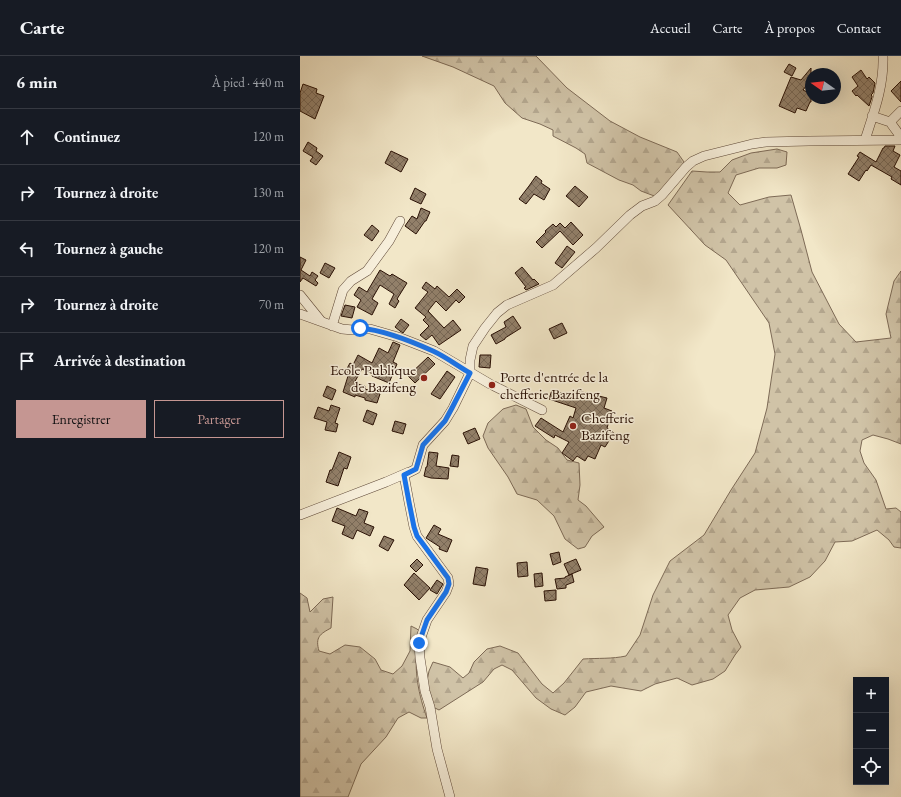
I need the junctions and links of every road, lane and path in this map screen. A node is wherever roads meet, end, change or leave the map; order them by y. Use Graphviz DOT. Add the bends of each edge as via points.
graph roads {
  1 [pos="883,56"];
  2 [pos="901,111"];
  3 [pos="872,116"];
  4 [pos="890,122"];
  5 [pos="901,137"];
  6 [pos="865,140"];
  7 [pos="901,140"];
  8 [pos="400,221"];
  9 [pos="300,295"];
  10 [pos="300,314"];
  11 [pos="321,321"];
  12 [pos="332,326"];
  13 [pos="470,373"];
  14 [pos="542,410"];
  15 [pos="416,469"];
  16 [pos="300,515"];
  17 [pos="450,797"];
  1 -- 3 [label="street" via="881,84"];
  2 -- 4 [label="street"];
  3 -- 4 [label="street"];
  3 -- 6 [label="street"];
  4 -- 5 [label="street"];
  6 -- 7 [label="street"];
  6 -- 13 [label="street" via="766,142 704,156 693,161 662,195 630,215 553,285 514,301 497,313 473,346"];
  8 -- 12 [label="street" via="367,271 351,281 343,290"];
  9 -- 11 [label="street"];
  10 -- 11 [label="street"];
  11 -- 12 [label="street"];
  12 -- 13 [label="street" via="354,330 370,329 398,337 434,352"];
  13 -- 14 [label="street"];
  13 -- 15 [label="street" via="445,421 423,445"];
  15 -- 16 [label="street"];
  15 -- 17 [label="street" via="404,475 414,527 417,536 448,578 449,584 427,620 419,643 425,691"];
}
